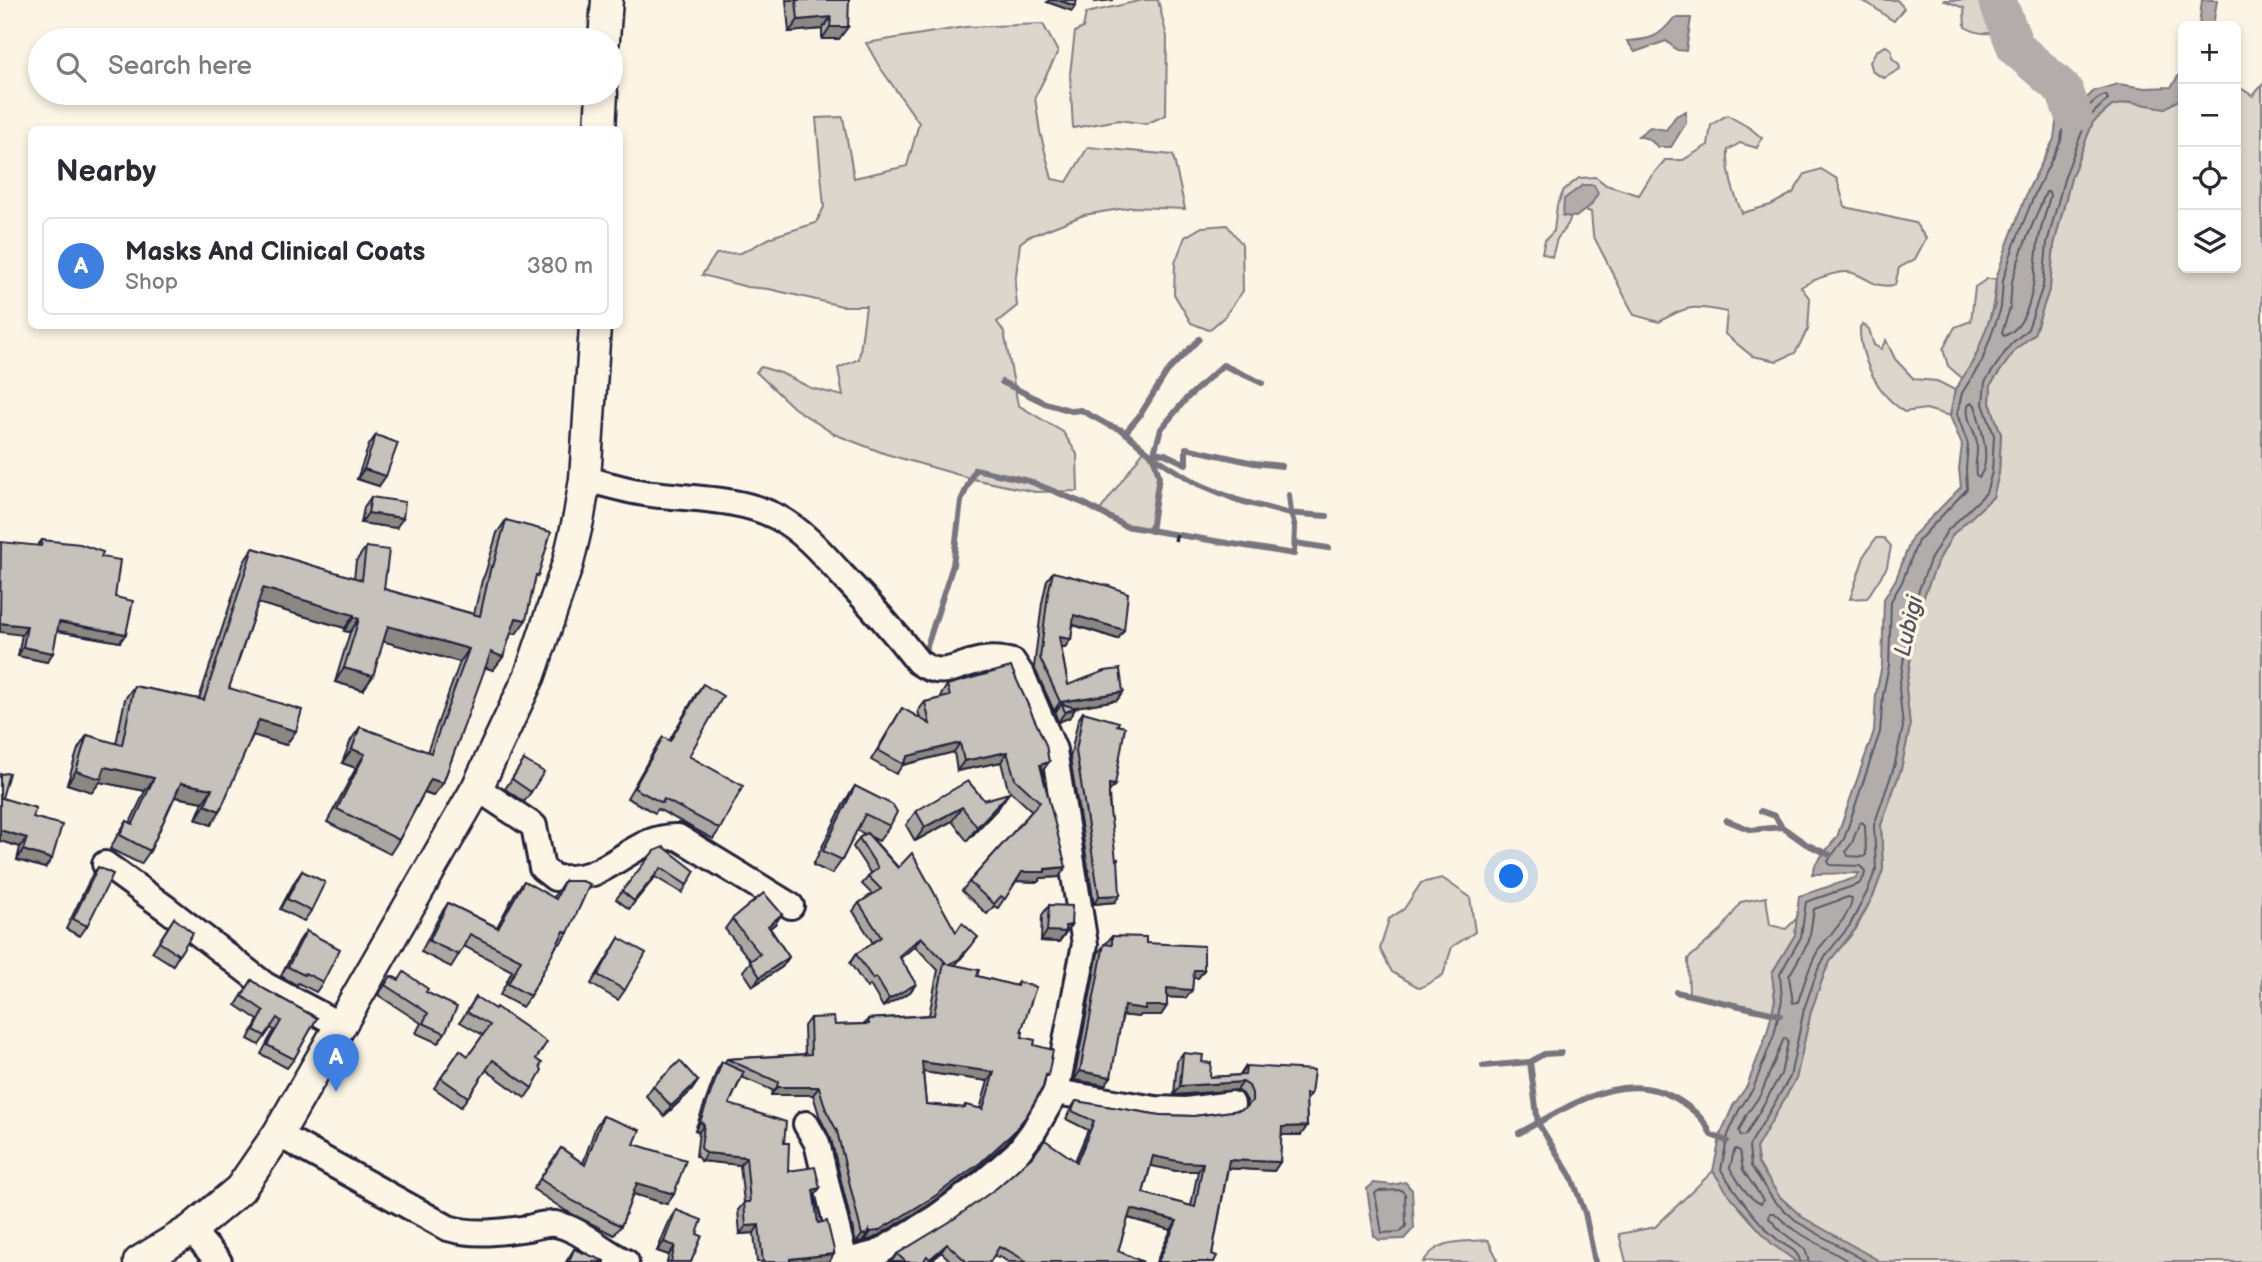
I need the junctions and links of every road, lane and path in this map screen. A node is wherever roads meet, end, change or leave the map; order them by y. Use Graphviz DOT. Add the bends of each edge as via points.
graph roads {
  1 [pos="607,0"];
  2 [pos="605,28"];
  3 [pos="601,105"];
  4 [pos="600,126"];
  5 [pos="595,329"];
  6 [pos="584,479"];
  7 [pos="1178,530"];
  8 [pos="1175,541"];
  9 [pos="477,788"];
  10 [pos="105,864"];
  11 [pos="791,906"];
  12 [pos="342,1026"];
  13 [pos="1056,1092"];
  14 [pos="1232,1104"];
  15 [pos="806,1124"];
  16 [pos="278,1134"];
  17 [pos="191,1230"];
  18 [pos="881,1258"];
  19 [pos="139,1262"];
  20 [pos="219,1262"];
  21 [pos="626,1262"];
  22 [pos="844,1262"];
  1 -- 2 [label="street"];
  3 -- 4 [label="street"];
  5 -- 6 [label="street"];
  6 -- 9 [label="street" via="568,563 533,664"];
  6 -- 13 [label="street" via="649,494 725,502 777,517 824,556 928,669 952,670 982,660 1013,662 1054,750 1085,944"];
  7 -- 8 [label="path"];
  9 -- 11 [label="street" via="534,826 542,868 555,878 584,876 659,837 678,837"];
  9 -- 12 [label="street"];
  10 -- 12 [label="street" via="265,985"];
  12 -- 16 [label="street"];
  13 -- 14 [label="street" via="1155,1109"];
  13 -- 18 [label="street" via="1033,1132 1005,1166"];
  15 -- 22 [label="street" via="817,1143"];
  16 -- 17 [label="street" via="240,1189"];
  16 -- 21 [label="street" via="448,1228 489,1233 552,1223"];
  17 -- 19 [label="street"];
  17 -- 20 [label="street"];
  18 -- 22 [label="street"];
}
